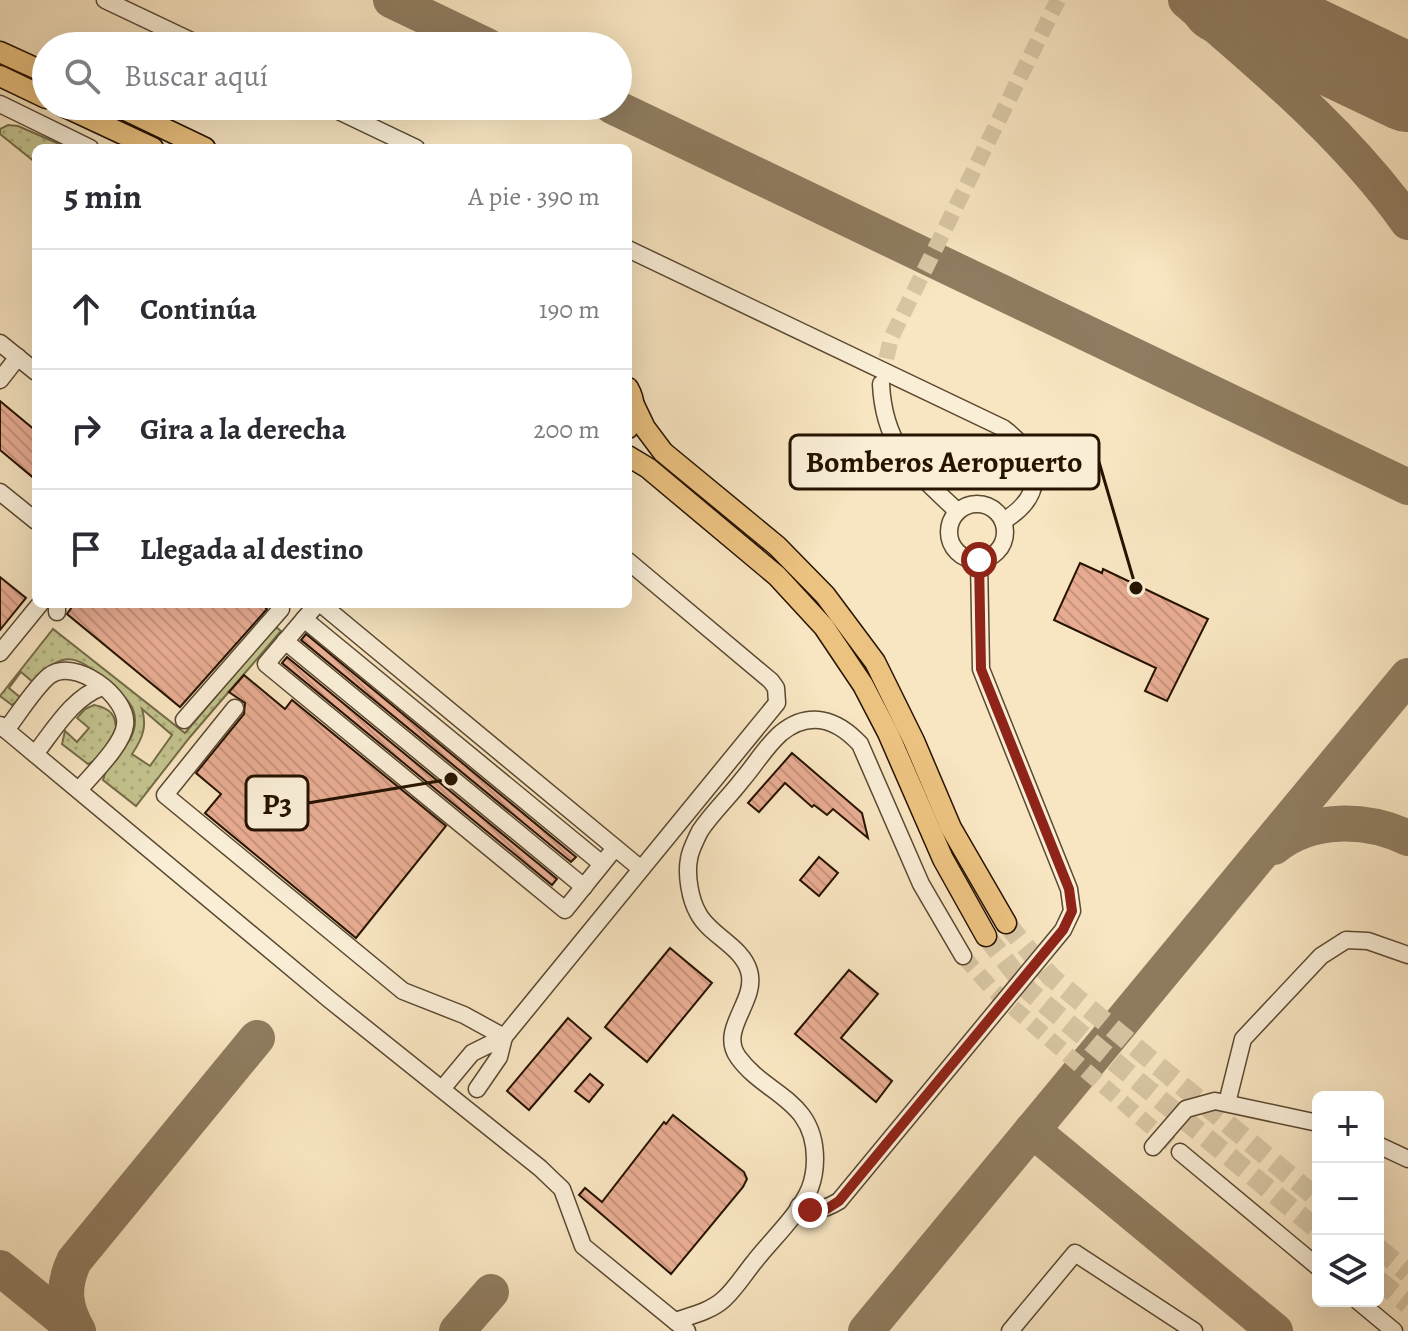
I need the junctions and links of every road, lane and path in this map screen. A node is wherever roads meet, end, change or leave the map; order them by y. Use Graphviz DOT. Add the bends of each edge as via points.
graph roads {
  1 [pos="105,0"];
  2 [pos="172,32"];
  3 [pos="0,52"];
  4 [pos="32,67"];
  5 [pos="0,76"];
  6 [pos="32,91"];
  7 [pos="0,104"];
  8 [pos="32,120"];
  9 [pos="33,120"];
  10 [pos="93,120"];
  11 [pos="146,120"];
  12 [pos="357,120"];
  13 [pos="82,144"];
  14 [pos="144,144"];
  15 [pos="197,144"];
  16 [pos="408,144"];
  17 [pos="632,251"];
  18 [pos="0,343"];
  19 [pos="18,357"];
  20 [pos="32,369"];
  21 [pos="0,380"];
  22 [pos="881,384"];
  23 [pos="632,399"];
  24 [pos="632,458"];
  25 [pos="0,492"];
  26 [pos="957,511"];
  27 [pos="32,518"];
  28 [pos="1003,521"];
  29 [pos="979,560"];
  30 [pos="632,564"];
  31 [pos="37,608"];
  32 [pos="315,608"];
  33 [pos="324,608"];
  34 [pos="294,631"];
  35 [pos="0,653"];
  36 [pos="102,687"];
  37 [pos="235,708"];
  38 [pos="184,720"];
  39 [pos="3,727"];
  40 [pos="35,754"];
  41 [pos="79,790"];
  42 [pos="615,848"];
  43 [pos="602,864"];
  44 [pos="641,869"];
  45 [pos="584,887"];
  46 [pos="1006,923"];
  47 [pos="986,936"];
  48 [pos="1408,955"];
  49 [pos="963,956"];
  50 [pos="504,1037"];
  51 [pos="442,1089"];
  52 [pos="477,1089"];
  53 [pos="1227,1103"];
  54 [pos="1312,1122"];
  55 [pos="1153,1147"];
  56 [pos="1384,1148"];
  57 [pos="1180,1152"];
  58 [pos="1408,1159"];
  59 [pos="799,1206"];
  60 [pos="1312,1262"];
  61 [pos="1365,1307"];
  62 [pos="681,1326"];
  63 [pos="1010,1331"];
  64 [pos="1194,1331"];
  65 [pos="1394,1331"];
  1 -- 2 [label="street"];
  3 -- 4 [label="main road"];
  5 -- 6 [label="main road"];
  7 -- 8 [label="street"];
  9 -- 13 [label="street"];
  10 -- 14 [label="main road"];
  11 -- 15 [label="main road"];
  12 -- 16 [label="street"];
  17 -- 28 [label="street" via="1016,437 1028,452 1034,484 1027,502"];
  18 -- 19 [label="street"];
  19 -- 20 [label="street"];
  19 -- 21 [label="street"];
  22 -- 26 [label="street" via="882,412 896,447"];
  23 -- 46 [label="main road" via="663,452 777,546 825,595 875,662 951,828"];
  24 -- 47 [label="main road" via="777,576 824,627 863,685 943,859"];
  25 -- 27 [label="street"];
  26 -- 28 [label="street" via="983,504"];
  26 -- 29 [label="street" via="948,529 953,548"];
  28 -- 29 [label="street" via="1001,547"];
  29 -- 59 [label="street" via="981,669 1069,889 1072,911 1063,930 839,1201 825,1210"];
  30 -- 44 [label="street" via="771,681 778,697"];
  31 -- 35 [label="street"];
  32 -- 34 [label="street"];
  33 -- 42 [label="street"];
  34 -- 38 [label="street" via="277,613"];
  34 -- 43 [label="street"];
  34 -- 45 [label="street"];
  34 -- 45 [label="street" via="266,664 565,910"];
  36 -- 39 [label="street" via="83,672 63,669 49,676"];
  36 -- 40 [label="street" via="78,700"];
  36 -- 41 [label="street" via="119,702 126,722 121,738"];
  37 -- 50 [label="street" via="165,795 403,991"];
  39 -- 40 [label="street"];
  40 -- 41 [label="street"];
  41 -- 51 [label="street"];
  42 -- 43 [label="street"];
  42 -- 44 [label="street"];
  43 -- 45 [label="street"];
  44 -- 50 [label="street"];
  48 -- 53 [label="street" via="1368,941 1346,940 1321,956 1243,1039"];
  49 -- 59 [label="street" via="921,884 860,744 831,722 796,722 779,735 699,833 688,860 698,913 749,968 749,998 732,1037 736,1055 796,1107 813,1134 810,1188"];
  50 -- 51 [label="street" via="472,1053"];
  50 -- 52 [label="street" via="499,1057"];
  51 -- 62 [label="street" via="562,1189 583,1246"];
  53 -- 54 [label="street"];
  53 -- 55 [label="street" via="1186,1109"];
  56 -- 58 [label="street"];
  57 -- 60 [label="street"];
  59 -- 62 [label="street" via="725,1299"];
  61 -- 65 [label="street"];
  63 -- 64 [label="street" via="1075,1253"];
}
